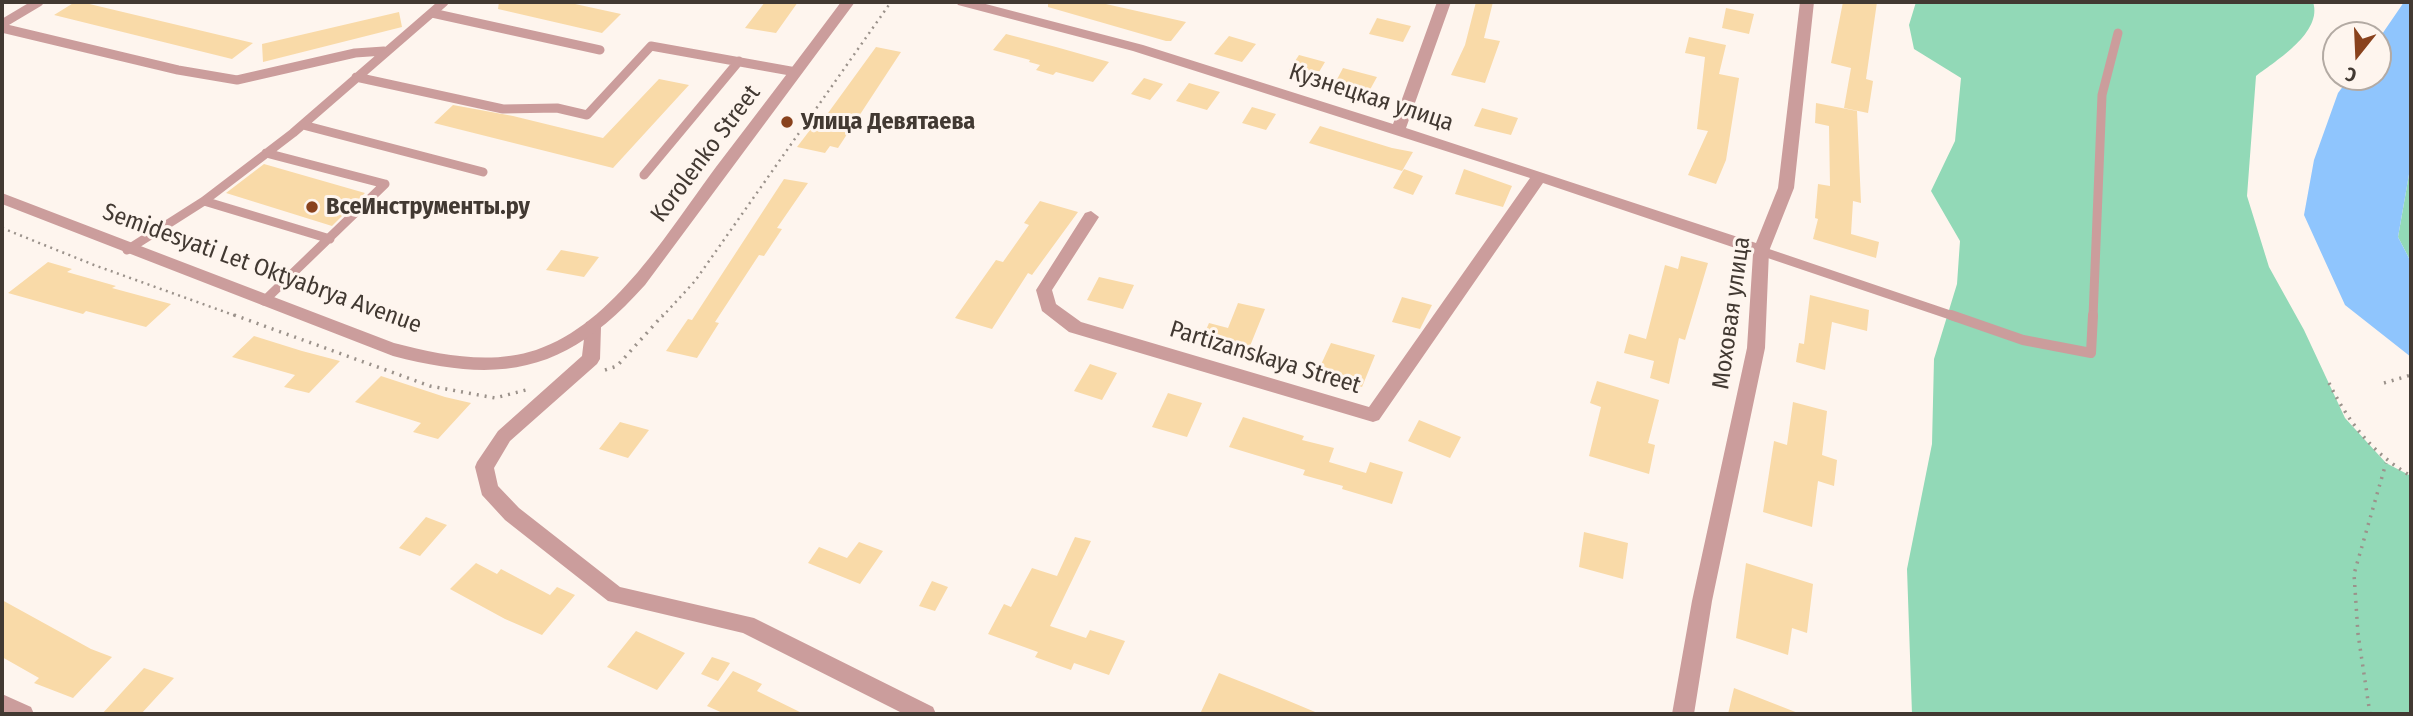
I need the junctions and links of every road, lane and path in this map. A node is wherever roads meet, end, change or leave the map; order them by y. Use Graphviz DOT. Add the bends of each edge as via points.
graph roads {
  1 [pos="39,2"];
  2 [pos="444,2"];
  3 [pos="848,2"];
  4 [pos="891,2"];
  5 [pos="963,2"];
  6 [pos="1444,2"];
  7 [pos="1807,2"];
  8 [pos="432,13"];
  9 [pos="2,26"];
  10 [pos="2118,33"];
  11 [pos="600,50"];
  12 [pos="385,51"];
  13 [pos="739,61"];
  14 [pos="796,72"];
  15 [pos="356,77"];
  16 [pos="303,125"];
  17 [pos="1398,131"];
  18 [pos="266,153"];
  19 [pos="483,172"];
  20 [pos="644,175"];
  21 [pos="1540,176"];
  22 [pos="3,200"];
  23 [pos="204,201"];
  24 [pos="1091,217"];
  25 [pos="2,228"];
  26 [pos="330,240"];
  27 [pos="127,250"];
  28 [pos="1761,251"];
  29 [pos="264,301"];
  30 [pos="592,327"];
  31 [pos="2411,375"];
  32 [pos="571,379"];
  33 [pos="2329,383"];
  34 [pos="2384,383"];
  35 [pos="533,388"];
  36 [pos="2386,463"];
  37 [pos="2411,476"];
  38 [pos="2,704"];
  39 [pos="23,714"];
  40 [pos="925,714"];
  41 [pos="1683,714"];
  42 [pos="2370,714"];
  1 -- 9 [label="lane"];
  2 -- 8 [label="lane"];
  3 -- 14 [label="street, Korolenko Street"];
  4 -- 32 [label="path" via="695,281 617,366"];
  5 -- 17 [label="street, Кузнецкая улица" via="1138,48"];
  6 -- 17 [label="street"];
  7 -- 28 [label="street, Моховая улица" via="1786,188"];
  8 -- 11 [label="lane"];
  8 -- 12 [label="lane"];
  9 -- 12 [label="lane" via="237,80 355,53"];
  10 -- 28 [label="lane" via="2102,95 2091,353 2023,340"];
  12 -- 15 [label="lane"];
  13 -- 14 [label="lane"];
  13 -- 15 [label="lane" via="651,46 587,115 557,108 503,109"];
  13 -- 20 [label="lane"];
  14 -- 30 [label="street, Korolenko Street" via="639,281"];
  15 -- 16 [label="lane"];
  16 -- 18 [label="lane"];
  16 -- 19 [label="lane"];
  17 -- 21 [label="street, Кузнецкая улица"];
  18 -- 23 [label="lane"];
  18 -- 26 [label="lane" via="385,184"];
  21 -- 24 [label="street, Partizanskaya Street" via="1373,415 1075,327 1048,307 1044,290"];
  21 -- 28 [label="street, Кузнецкая улица"];
  22 -- 27 [label="street, Semidesyati Let Oktyabrya Avenue"];
  23 -- 26 [label="lane"];
  23 -- 27 [label="lane"];
  25 -- 35 [label="path" via="430,386 495,398"];
  26 -- 29 [label="lane"];
  27 -- 29 [label="street, Semidesyati Let Oktyabrya Avenue"];
  28 -- 41 [label="street, Моховая улица" via="1756,348"];
  29 -- 30 [label="street, Semidesyati Let Oktyabrya Avenue" via="416,355 477,365 524,360 562,346"];
  30 -- 32 [label="street" via="591,359"];
  31 -- 34 [label="path"];
  32 -- 40 [label="street" via="504,436 484,467 489,489 512,514 615,595 747,625"];
  33 -- 36 [label="path" via="2345,418"];
  36 -- 37 [label="path"];
  36 -- 42 [label="path" via="2354,574"];
  38 -- 39 [label="street"];
}
